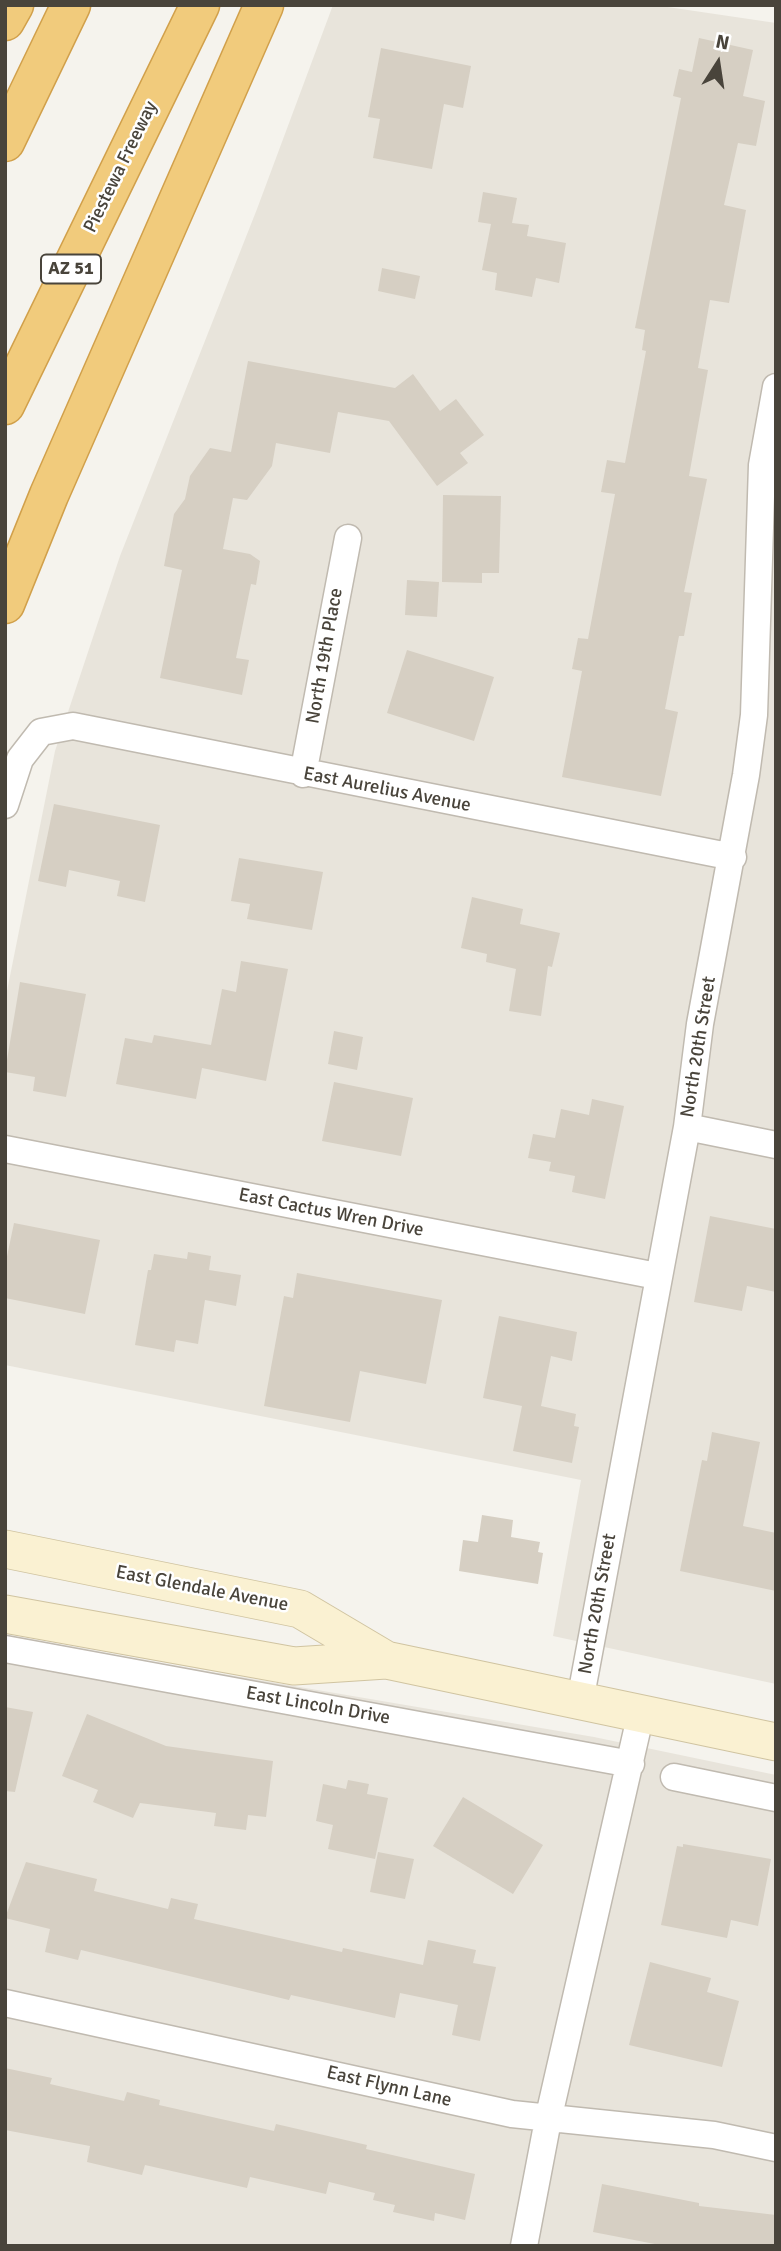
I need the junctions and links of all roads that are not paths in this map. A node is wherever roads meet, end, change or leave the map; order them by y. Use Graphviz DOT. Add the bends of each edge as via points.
graph roads {
  1 [pos="15,5"];
  2 [pos="71,5"];
  3 [pos="200,5"];
  4 [pos="264,5"];
  5 [pos="5,21"];
  6 [pos="5,142"];
  7 [pos="776,387"];
  8 [pos="5,405"];
  9 [pos="348,538"];
  10 [pos="5,604"];
  11 [pos="766,661"];
  12 [pos="303,774"];
  13 [pos="5,806"];
  14 [pos="733,857"];
  15 [pos="687,1127"];
  16 [pos="776,1145"];
  17 [pos="5,1149"];
  18 [pos="657,1276"];
  19 [pos="5,1549"];
  20 [pos="5,1614"];
  21 [pos="5,1649"];
  22 [pos="386,1660"];
  23 [pos="580,1701"];
  24 [pos="641,1713"];
  25 [pos="776,1742"];
  26 [pos="631,1764"];
  27 [pos="674,1777"];
  28 [pos="776,1798"];
  29 [pos="5,2003"];
  30 [pos="548,2120"];
  31 [pos="776,2148"];
  32 [pos="524,2246"];
  1 -- 5 [label="highway"];
  2 -- 6 [label="highway"];
  3 -- 8 [label="highway, Piestewa Freeway / AZ 51"];
  4 -- 10 [label="highway"];
  7 -- 11 [label="street, North 20th Street" via="762,466"];
  9 -- 12 [label="street, North 19th Place"];
  11 -- 14 [label="street, North 20th Street"];
  12 -- 13 [label="street, East Aurelius Avenue" via="73,726 41,732 20,759"];
  12 -- 14 [label="street, East Aurelius Avenue"];
  14 -- 15 [label="street, North 20th Street" via="700,1024"];
  15 -- 16 [label="street"];
  15 -- 18 [label="street, North 20th Street"];
  17 -- 18 [label="street, East Cactus Wren Drive"];
  18 -- 23 [label="street, North 20th Street"];
  19 -- 22 [label="main road, East Glendale Avenue" via="300,1609"];
  20 -- 22 [label="main road, East Glendale Avenue" via="294,1666"];
  21 -- 26 [label="street, East Lincoln Drive"];
  22 -- 23 [label="main road, East Glendale Avenue"];
  23 -- 24 [label="main road, East Glendale Avenue"];
  24 -- 25 [label="main road, East Glendale Avenue"];
  24 -- 26 [label="street"];
  26 -- 30 [label="street"];
  27 -- 28 [label="street"];
  29 -- 30 [label="street, East Flynn Lane"];
  30 -- 31 [label="street, East Flynn Lane" via="714,2135"];
  30 -- 32 [label="street"];
}
